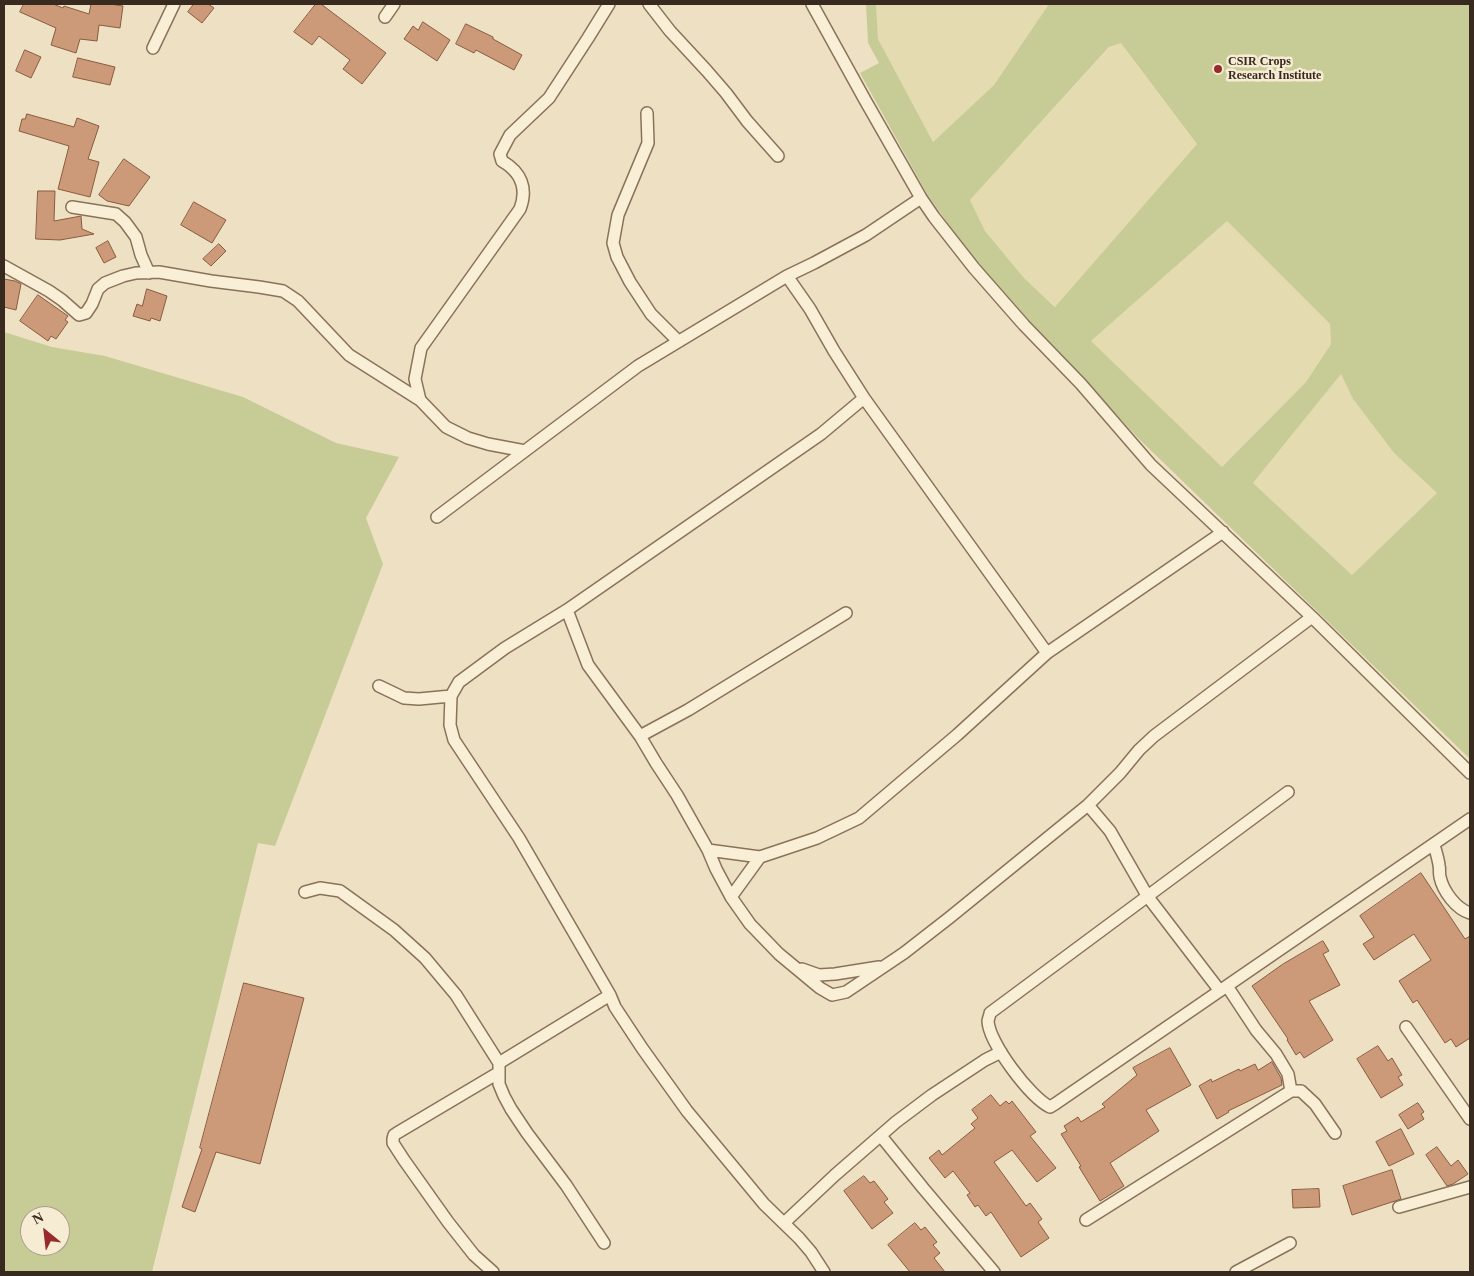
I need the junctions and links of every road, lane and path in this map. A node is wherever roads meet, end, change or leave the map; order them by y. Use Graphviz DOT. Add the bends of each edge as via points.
graph roads {
  1 [pos="174,4"];
  2 [pos="394,4"];
  3 [pos="608,4"];
  4 [pos="649,4"];
  5 [pos="812,4"];
  6 [pos="385,17"];
  7 [pos="154,48"];
  8 [pos="647,112"];
  9 [pos="778,156"];
  10 [pos="921,198"];
  11 [pos="72,208"];
  12 [pos="4,266"];
  13 [pos="149,273"];
  14 [pos="788,276"];
  15 [pos="678,341"];
  16 [pos="864,398"];
  17 [pos="420,400"];
  18 [pos="525,451"];
  19 [pos="437,517"];
  20 [pos="1223,532"];
  21 [pos="567,610"];
  22 [pos="846,613"];
  23 [pos="1312,617"];
  24 [pos="1047,653"];
  25 [pos="379,686"];
  26 [pos="451,696"];
  27 [pos="640,736"];
  28 [pos="1470,773"];
  29 [pos="1288,792"];
  30 [pos="1088,805"];
  31 [pos="1470,819"];
  32 [pos="1434,845"];
  33 [pos="708,850"];
  34 [pos="760,857"];
  35 [pos="304,892"];
  36 [pos="1148,897"];
  37 [pos="731,898"];
  38 [pos="1470,913"];
  39 [pos="793,967"];
  40 [pos="882,967"];
  41 [pos="1223,988"];
  42 [pos="610,995"];
  43 [pos="1406,1027"];
  44 [pos="1001,1052"];
  45 [pos="498,1068"];
  46 [pos="1291,1091"];
  47 [pos="1470,1119"];
  48 [pos="1335,1133"];
  49 [pos="881,1136"];
  50 [pos="1470,1187"];
  51 [pos="1399,1207"];
  52 [pos="1086,1220"];
  53 [pos="784,1223"];
  54 [pos="604,1243"];
  55 [pos="1290,1243"];
  56 [pos="493,1272"];
  57 [pos="824,1272"];
  58 [pos="994,1272"];
  59 [pos="1236,1272"];
  1 -- 7 [label="street"];
  2 -- 6 [label="street"];
  3 -- 17 [label="street" via="549,98 510,135 500,154 502,161 519,175 524,191 523,201 421,348 415,379"];
  4 -- 9 [label="street"];
  5 -- 10 [label="street"];
  8 -- 15 [label="street" via="648,143 618,215 613,243 630,282 651,314"];
  10 -- 14 [label="street" via="866,234"];
  10 -- 20 [label="street" via="974,268 1024,325 1151,465"];
  11 -- 13 [label="street" via="116,214 136,237"];
  12 -- 13 [label="street" via="50,291 79,315 86,312 105,283 136,273"];
  13 -- 17 [label="street" via="283,291 298,301 349,355"];
  14 -- 15 [label="street"];
  14 -- 16 [label="street"];
  15 -- 18 [label="street" via="638,366"];
  16 -- 21 [label="street" via="821,434"];
  16 -- 24 [label="street"];
  17 -- 18 [label="street" via="446,427 488,444"];
  18 -- 19 [label="street"];
  20 -- 23 [label="street"];
  20 -- 24 [label="street"];
  21 -- 26 [label="street" via="459,682"];
  21 -- 27 [label="street" via="588,665"];
  22 -- 27 [label="street"];
  23 -- 28 [label="street"];
  23 -- 30 [label="street" via="1154,736"];
  24 -- 34 [label="street" via="859,818 817,838"];
  25 -- 26 [label="street" via="404,698"];
  26 -- 42 [label="street" via="450,725 454,740 519,838"];
  27 -- 33 [label="street"];
  29 -- 36 [label="street"];
  30 -- 36 [label="street" via="1110,831"];
  30 -- 40 [label="street" via="949,918"];
  31 -- 32 [label="street"];
  32 -- 38 [label="street" via="1440,878 1447,892 1456,905"];
  32 -- 41 [label="street"];
  33 -- 34 [label="street"];
  33 -- 37 [label="street"];
  34 -- 37 [label="street"];
  35 -- 45 [label="street" via="320,888 340,891 394,930 425,958 456,995"];
  36 -- 41 [label="street"];
  36 -- 44 [label="street" via="990,1013 988,1021"];
  37 -- 39 [label="street" via="750,924"];
  39 -- 40 [label="street" via="819,975"];
  39 -- 40 [label="street" via="832,996 846,992"];
  41 -- 44 [label="street" via="1050,1107 1035,1096"];
  41 -- 46 [label="street" via="1276,1054 1288,1074"];
  42 -- 45 [label="street"];
  42 -- 53 [label="street" via="642,1048 687,1110 764,1204"];
  43 -- 47 [label="street"];
  44 -- 49 [label="street" via="932,1095"];
  45 -- 54 [label="street" via="501,1090 511,1109"];
  45 -- 56 [label="street" via="393,1138 404,1160 448,1222 474,1255"];
  46 -- 48 [label="street" via="1301,1091 1315,1104"];
  46 -- 52 [label="street"];
  49 -- 53 [label="street"];
  49 -- 58 [label="street"];
  50 -- 51 [label="street"];
  53 -- 57 [label="street" via="811,1252"];
  55 -- 59 [label="street"];
}
